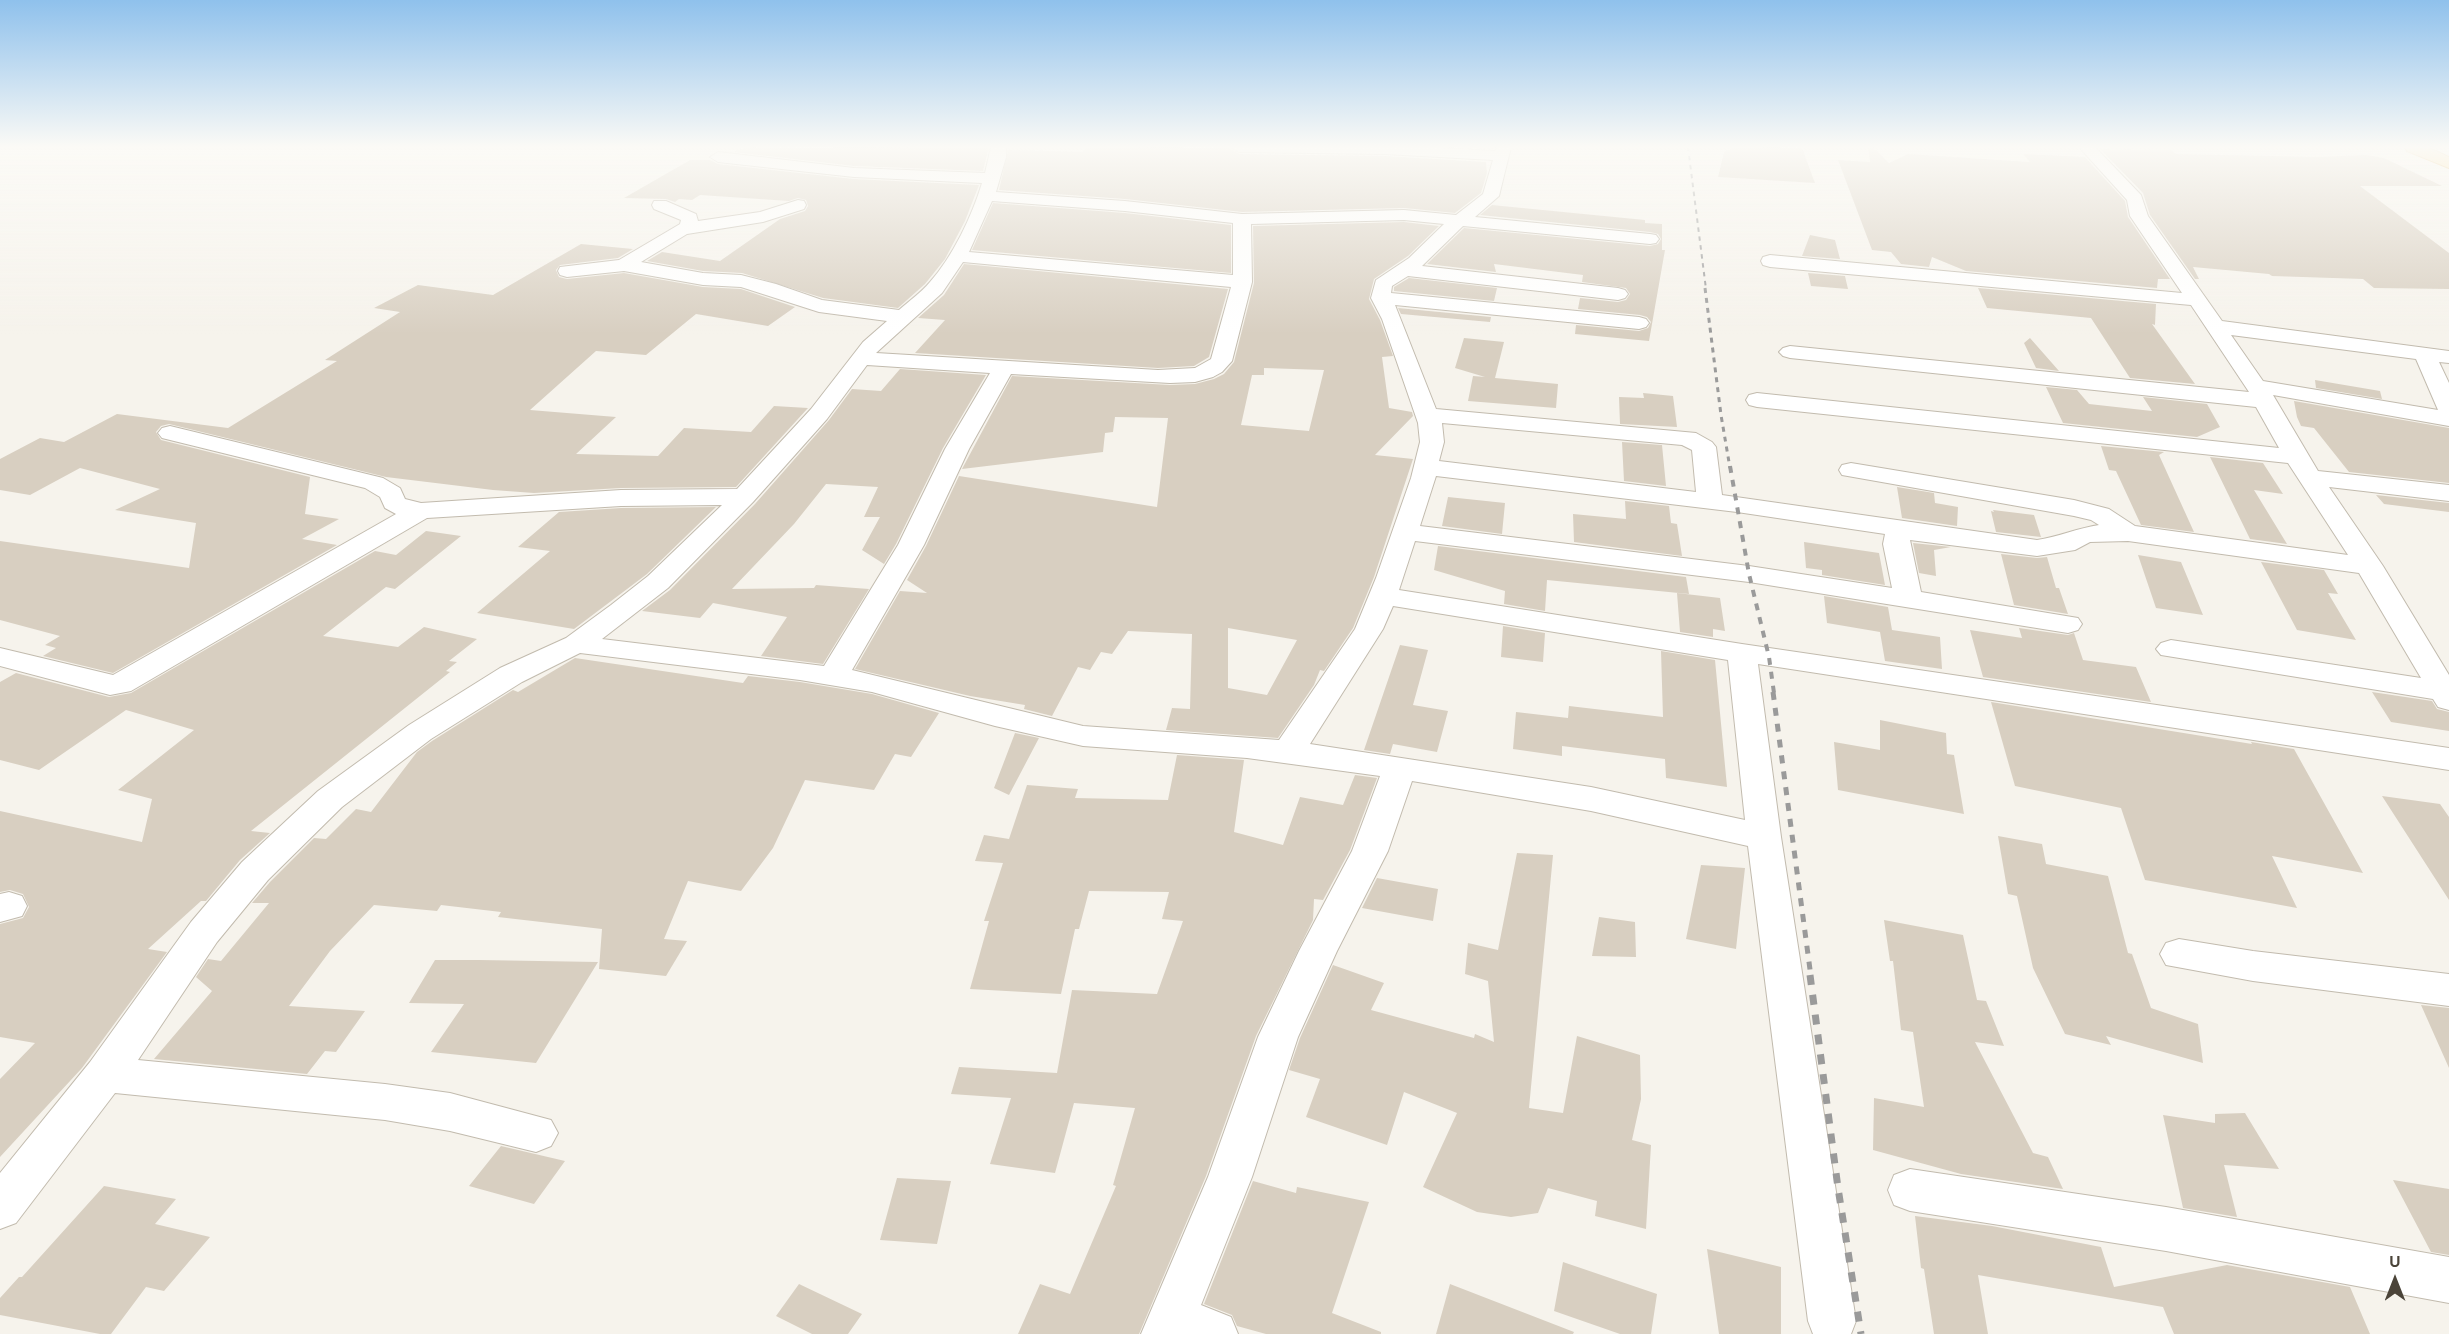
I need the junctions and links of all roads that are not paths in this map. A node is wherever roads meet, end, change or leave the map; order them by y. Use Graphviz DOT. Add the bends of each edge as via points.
graph roads {
  1 [pos="670,209"];
  2 [pos="786,209"];
  3 [pos="979,209"];
  4 [pos="1154,209"];
  5 [pos="1475,209"];
  6 [pos="2137,209"];
  7 [pos="1242,219"];
  8 [pos="1459,222"];
  9 [pos="689,226"];
  10 [pos="1650,239"];
  11 [pos="957,256"];
  12 [pos="1770,261"];
  13 [pos="624,265"];
  14 [pos="1404,270"];
  15 [pos="567,271"];
  16 [pos="1242,282"];
  17 [pos="1618,294"];
  18 [pos="1382,298"];
  19 [pos="2197,300"];
  20 [pos="903,317"];
  21 [pos="1639,323"];
  22 [pos="2218,327"];
  23 [pos="1790,352"];
  24 [pos="2424,354"];
  25 [pos="2449,357"];
  26 [pos="860,358"];
  27 [pos="1004,368"];
  28 [pos="2261,393"];
  29 [pos="1757,400"];
  30 [pos="2449,410"];
  31 [pos="1427,415"];
  32 [pos="2449,419"];
  33 [pos="170,433"];
  34 [pos="2296,457"];
  35 [pos="1426,468"];
  36 [pos="1851,470"];
  37 [pos="2310,478"];
  38 [pos="2449,493"];
  39 [pos="744,496"];
  40 [pos="1710,501"];
  41 [pos="421,512"];
  42 [pos="1404,532"];
  43 [pos="1921,532"];
  44 [pos="2128,533"];
  45 [pos="2369,566"];
  46 [pos="1382,596"];
  47 [pos="1908,598"];
  48 [pos="2068,624"];
  49 [pos="576,644"];
  50 [pos="2171,649"];
  51 [pos="1742,653"];
  52 [pos="0,657"];
  53 [pos="833,676"];
  54 [pos="2445,696"];
  55 [pos="1288,752"];
  56 [pos="2449,759"];
  57 [pos="1400,768"];
  58 [pos="1764,837"];
  59 [pos="2180,954"];
  60 [pos="2449,990"];
  61 [pos="105,1074"];
  62 [pos="536,1133"];
  63 [pos="8,1185"];
  64 [pos="1910,1190"];
  65 [pos="2449,1280"];
  66 [pos="1832,1321"];
  67 [pos="1184,1328"];
  1 -- 9 [label="street" via="690,218"];
  2 -- 9 [label="street" via="763,217"];
  3 -- 11 [label="street"];
  4 -- 7 [label="street"];
  5 -- 8 [label="street"];
  6 -- 19 [label="street"];
  7 -- 8 [label="street" via="1404,215"];
  7 -- 16 [label="street"];
  8 -- 10 [label="street"];
  8 -- 14 [label="street"];
  9 -- 13 [label="street"];
  11 -- 16 [label="street"];
  11 -- 20 [label="street" via="935,289"];
  12 -- 19 [label="street"];
  13 -- 15 [label="street"];
  13 -- 20 [label="street" via="703,279 741,281 819,306"];
  14 -- 17 [label="street"];
  14 -- 18 [label="street" via="1383,284"];
  16 -- 27 [label="street" via="1221,361 1209,372 1137,376"];
  18 -- 21 [label="street"];
  18 -- 31 [label="street"];
  19 -- 22 [label="street"];
  20 -- 26 [label="street"];
  22 -- 24 [label="street"];
  22 -- 28 [label="street"];
  23 -- 28 [label="street"];
  24 -- 25 [label="street"];
  24 -- 30 [label="street"];
  26 -- 27 [label="street"];
  26 -- 39 [label="street" via="819,414"];
  27 -- 53 [label="street" via="957,449 901,563"];
  28 -- 32 [label="street"];
  28 -- 34 [label="street"];
  29 -- 34 [label="street"];
  31 -- 35 [label="street" via="1432,442"];
  31 -- 40 [label="street" via="1688,438 1704,447"];
  33 -- 41 [label="street" via="374,483 391,493 394,503 405,510"];
  34 -- 37 [label="street"];
  35 -- 40 [label="street"];
  35 -- 42 [label="street"];
  36 -- 44 [label="street" via="2074,508 2100,514"];
  37 -- 38 [label="street"];
  37 -- 45 [label="street"];
  39 -- 41 [label="street" via="671,495"];
  39 -- 49 [label="street" via="658,582"];
  40 -- 43 [label="street"];
  41 -- 52 [label="street" via="120,684 110,685"];
  42 -- 46 [label="street"];
  42 -- 47 [label="street" via="1749,574"];
  43 -- 44 [label="street" via="2037,548 2066,544 2102,532"];
  43 -- 47 [label="street" via="1905,531 1898,535 1896,544"];
  44 -- 45 [label="street"];
  45 -- 54 [label="street"];
  46 -- 51 [label="street"];
  46 -- 55 [label="street" via="1369,629"];
  47 -- 48 [label="street"];
  49 -- 53 [label="street"];
  49 -- 61 [label="street" via="511,675 430,726 330,799 255,871 204,932"];
  50 -- 54 [label="street"];
  51 -- 56 [label="street"];
  51 -- 58 [label="street"];
  53 -- 55 [label="street" via="1083,736"];
  55 -- 57 [label="street"];
  57 -- 58 [label="street" via="1591,799"];
  57 -- 67 [label="street" via="1370,851 1278,1037"];
  58 -- 66 [label="street"];
  59 -- 60 [label="street"];
  61 -- 62 [label="street" via="385,1102 450,1112"];
  61 -- 63 [label="street"];
  64 -- 65 [label="street" via="2166,1229"];
}
